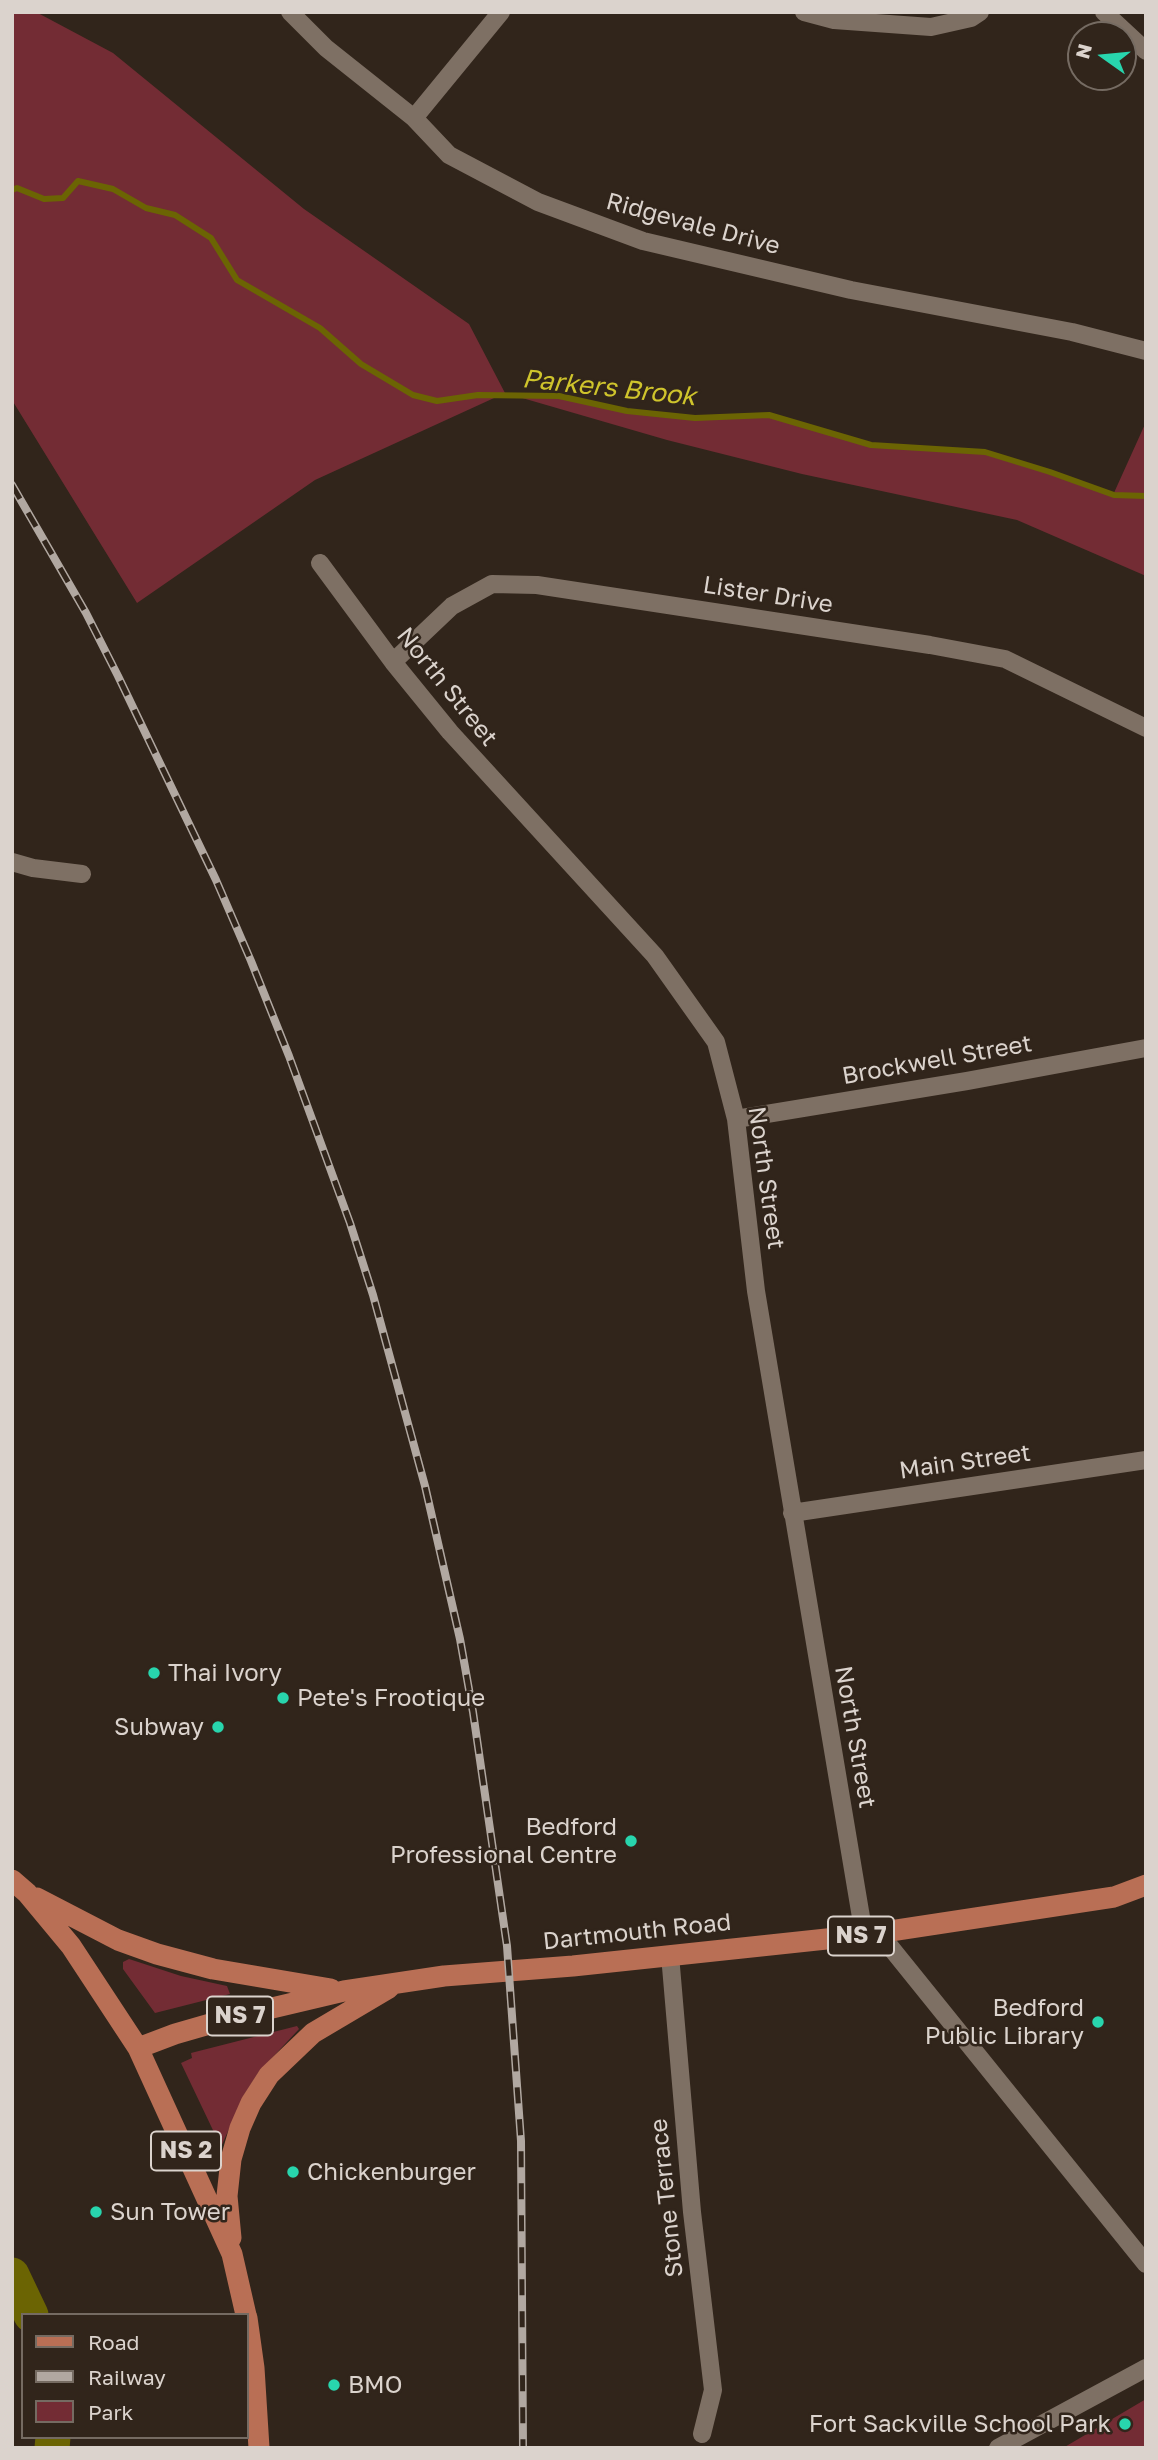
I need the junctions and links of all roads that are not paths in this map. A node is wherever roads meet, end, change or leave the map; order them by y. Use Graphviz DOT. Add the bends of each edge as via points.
graph roads {
  1 [pos="290,12"];
  2 [pos="500,12"];
  3 [pos="804,12"];
  4 [pos="980,12"];
  5 [pos="1104,12"];
  6 [pos="1146,51"];
  7 [pos="414,118"];
  8 [pos="1146,351"];
  9 [pos="320,563"];
  10 [pos="393,662"];
  11 [pos="1146,728"];
  12 [pos="12,862"];
  13 [pos="82,874"];
  14 [pos="1146,1048"];
  15 [pos="736,1119"];
  16 [pos="1146,1460"];
  17 [pos="792,1513"];
  18 [pos="1146,1885"];
  19 [pos="20,1887"];
  20 [pos="871,1934"];
  21 [pos="670,1955"];
  22 [pos="400,1982"];
  23 [pos="344,1991"];
  24 [pos="138,2048"];
  25 [pos="232,2254"];
  26 [pos="1146,2264"];
  27 [pos="245,2313"];
  28 [pos="248,2329"];
  29 [pos="1146,2368"];
  30 [pos="702,2434"];
  31 [pos="259,2448"];
  32 [pos="998,2448"];
  1 -- 7 [label="street, Ridgevale Drive" via="326,48"];
  2 -- 7 [label="street"];
  3 -- 4 [label="street" via="845,21 931,27"];
  5 -- 6 [label="street"];
  7 -- 8 [label="street, Ridgevale Drive" via="449,155 538,202 643,241"];
  9 -- 10 [label="street, North Street"];
  10 -- 11 [label="street, Lister Drive" via="453,606 492,584 537,585 1005,659"];
  10 -- 15 [label="street, North Street" via="450,732 654,956 716,1042"];
  12 -- 13 [label="street"];
  14 -- 15 [label="street, Brockwell Street"];
  15 -- 17 [label="street, North Street" via="756,1291"];
  16 -- 17 [label="street, Main Street"];
  17 -- 20 [label="street, North Street"];
  18 -- 20 [label="main road, Dartmouth Road / NS 7" via="1114,1897"];
  19 -- 23 [label="main road" via="118,1940 157,1954 267,1980"];
  19 -- 24 [label="main road, NS 2" via="71,1946"];
  20 -- 21 [label="main road, Dartmouth Road / NS 7"];
  20 -- 26 [label="street"];
  21 -- 22 [label="main road, Dartmouth Road / NS 7"];
  21 -- 30 [label="street, Stone Terrace" via="713,2390"];
  22 -- 23 [label="main road, Dartmouth Road / NS 7"];
  22 -- 25 [label="main road" via="313,2033 269,2075 251,2103 231,2159 227,2196"];
  23 -- 24 [label="main road, Dartmouth Road / NS 7" via="234,2017"];
  24 -- 25 [label="main road, NS 2"];
  25 -- 27 [label="main road, NS 2"];
  28 -- 31 [label="main road, NS 2"];
  29 -- 32 [label="street"];
}
